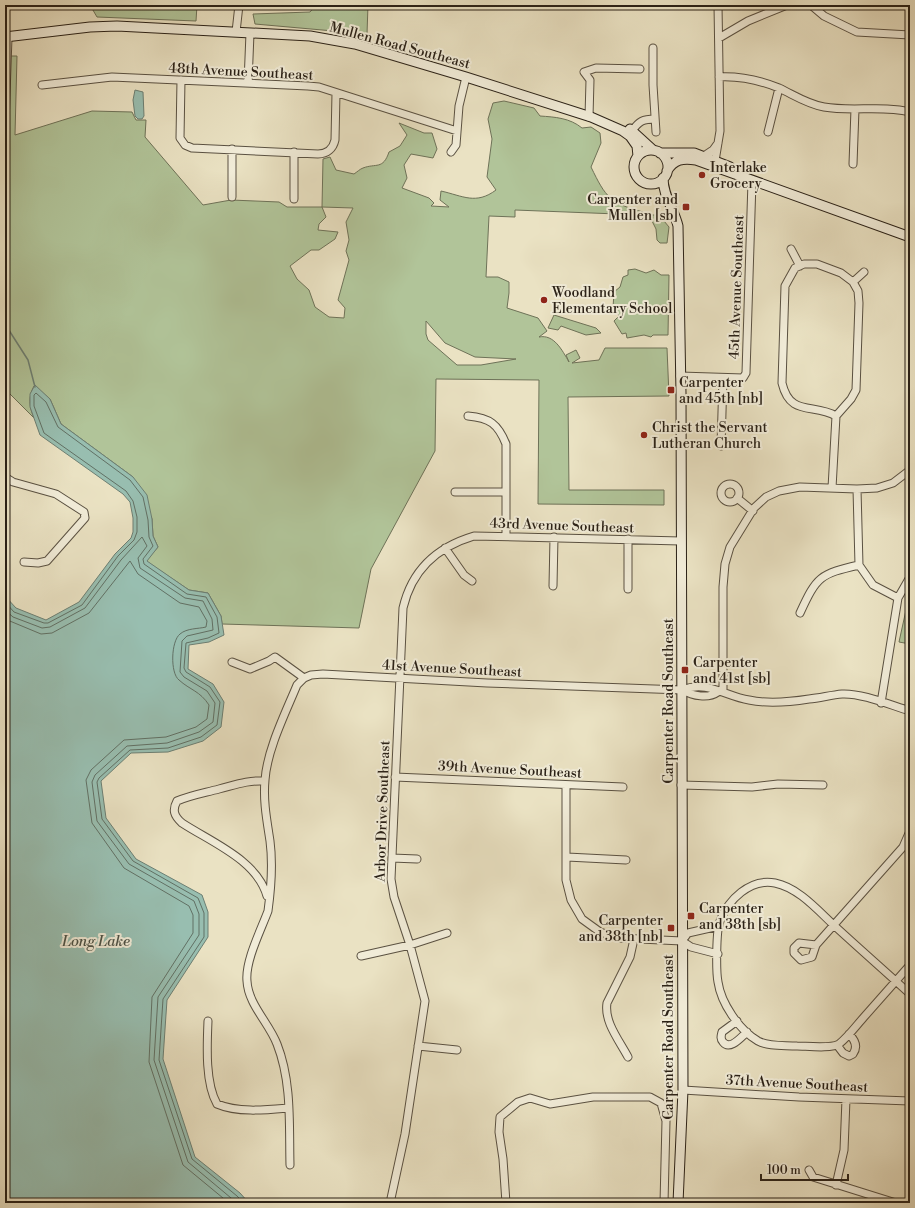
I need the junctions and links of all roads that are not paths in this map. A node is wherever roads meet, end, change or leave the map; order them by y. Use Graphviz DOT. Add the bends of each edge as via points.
graph roads {
  1 [pos="239,5"];
  2 [pos="718,5"];
  3 [pos="788,5"];
  4 [pos="812,5"];
  5 [pos="236,32"];
  6 [pos="250,33"];
  7 [pos="910,35"];
  8 [pos="7,37"];
  9 [pos="719,38"];
  10 [pos="653,48"];
  11 [pos="640,69"];
  12 [pos="466,77"];
  13 [pos="718,77"];
  14 [pos="181,80"];
  15 [pos="248,83"];
  16 [pos="42,85"];
  17 [pos="779,88"];
  18 [pos="336,93"];
  19 [pos="855,109"];
  20 [pos="910,112"];
  21 [pos="590,117"];
  22 [pos="655,119"];
  23 [pos="5,124"];
  24 [pos="457,131"];
  25 [pos="632,131"];
  26 [pos="656,132"];
  27 [pos="768,132"];
  28 [pos="720,141"];
  29 [pos="232,149"];
  30 [pos="294,152"];
  31 [pos="451,152"];
  32 [pos="657,152"];
  33 [pos="638,156"];
  34 [pos="700,158"];
  35 [pos="715,161"];
  36 [pos="853,164"];
  37 [pos="665,175"];
  38 [pos="752,181"];
  39 [pos="649,183"];
  40 [pos="773,186"];
  41 [pos="232,198"];
  42 [pos="294,199"];
  43 [pos="668,202"];
  44 [pos="910,237"];
  45 [pos="791,249"];
  46 [pos="800,266"];
  47 [pos="864,272"];
  48 [pos="853,282"];
  49 [pos="680,376"];
  50 [pos="723,378"];
  51 [pos="468,416"];
  52 [pos="836,416"];
  53 [pos="721,446"];
  54 [pos="910,470"];
  55 [pos="5,477"];
  56 [pos="832,488"];
  57 [pos="857,490"];
  58 [pos="455,492"];
  59 [pos="506,492"];
  60 [pos="737,498"];
  61 [pos="753,511"];
  62 [pos="506,536"];
  63 [pos="554,537"];
  64 [pos="628,539"];
  65 [pos="681,541"];
  66 [pos="445,548"];
  67 [pos="24,562"];
  68 [pos="859,565"];
  69 [pos="910,577"];
  70 [pos="472,581"];
  71 [pos="553,586"];
  72 [pos="628,589"];
  73 [pos="898,598"];
  74 [pos="800,613"];
  75 [pos="232,662"];
  76 [pos="304,678"];
  77 [pos="400,678"];
  78 [pos="682,690"];
  79 [pos="721,692"];
  80 [pos="881,703"];
  81 [pos="910,711"];
  82 [pos="395,777"];
  83 [pos="264,781"];
  84 [pos="566,785"];
  85 [pos="682,785"];
  86 [pos="824,785"];
  87 [pos="623,788"];
  88 [pos="910,831"];
  89 [pos="567,857"];
  90 [pos="392,858"];
  91 [pos="417,859"];
  92 [pos="626,860"];
  93 [pos="268,898"];
  94 [pos="719,926"];
  95 [pos="834,926"];
  96 [pos="447,933"];
  97 [pos="634,939"];
  98 [pos="682,941"];
  99 [pos="410,944"];
  100 [pos="816,945"];
  101 [pos="718,954"];
  102 [pos="361,956"];
  103 [pos="910,965"];
  104 [pos="896,981"];
  105 [pos="910,994"];
  106 [pos="208,1021"];
  107 [pos="737,1021"];
  108 [pos="747,1032"];
  109 [pos="849,1034"];
  110 [pos="837,1045"];
  111 [pos="418,1046"];
  112 [pos="458,1050"];
  113 [pos="628,1057"];
  114 [pos="683,1090"];
  115 [pos="846,1099"];
  116 [pos="910,1101"];
  117 [pos="288,1108"];
  118 [pos="290,1165"];
  119 [pos="809,1170"];
  120 [pos="836,1185"];
  121 [pos="390,1203"];
  122 [pos="506,1203"];
  123 [pos="664,1203"];
  124 [pos="678,1203"];
  125 [pos="896,1203"];
  1 -- 5 [label="street"];
  2 -- 9 [label="street"];
  3 -- 9 [label="street" via="748,21"];
  4 -- 7 [label="street" via="824,16 857,32"];
  5 -- 6 [label="street, Mullen Road Southeast"];
  5 -- 8 [label="street, Mullen Road Southeast" via="110,26"];
  6 -- 12 [label="street, Mullen Road Southeast" via="310,36 332,40 399,56"];
  6 -- 15 [label="street"];
  8 -- 23 [label="street"];
  9 -- 13 [label="street"];
  10 -- 22 [label="street"];
  11 -- 21 [label="street" via="596,68 584,72 590,80"];
  12 -- 21 [label="street, Mullen Road Southeast"];
  12 -- 24 [label="street" via="459,106"];
  13 -- 17 [label="street" via="745,78"];
  13 -- 28 [label="street"];
  14 -- 15 [label="street, 48th Avenue Southeast"];
  14 -- 16 [label="street, 48th Avenue Southeast" via="112,77"];
  14 -- 29 [label="street" via="182,142 192,148"];
  15 -- 18 [label="street, 48th Avenue Southeast" via="308,86"];
  17 -- 19 [label="street" via="812,104"];
  17 -- 27 [label="street"];
  18 -- 24 [label="street, 48th Avenue Southeast"];
  18 -- 30 [label="street" via="335,140 332,148 323,154"];
  19 -- 20 [label="street"];
  19 -- 36 [label="street"];
  21 -- 25 [label="street, Mullen Road Southeast" via="604,118"];
  21 -- 33 [label="street, Mullen Road Southeast" via="630,136 637,146"];
  22 -- 25 [label="street" via="644,119 637,123"];
  22 -- 26 [label="street"];
  24 -- 31 [label="street" via="456,145"];
  25 -- 32 [label="street, Mullen Road Southeast"];
  28 -- 34 [label="street" via="713,150"];
  28 -- 35 [label="street"];
  29 -- 30 [label="street"];
  29 -- 41 [label="street"];
  30 -- 42 [label="street"];
  32 -- 33 [label="street" via="645,151"];
  32 -- 34 [label="street" via="687,152"];
  32 -- 37 [label="street" via="667,163"];
  33 -- 39 [label="street" via="634,170 638,178"];
  34 -- 35 [label="street"];
  34 -- 37 [label="street" via="675,161"];
  34 -- 38 [label="street"];
  35 -- 40 [label="street"];
  37 -- 39 [label="street" via="656,182"];
  37 -- 43 [label="street, Carpenter Road Southeast"];
  38 -- 40 [label="street"];
  38 -- 50 [label="street, 45th Avenue Southeast" via="746,373 743,378"];
  39 -- 43 [label="street, Carpenter Road Southeast"];
  40 -- 44 [label="street"];
  43 -- 49 [label="street, Carpenter Road Southeast" via="678,226"];
  45 -- 46 [label="street"];
  46 -- 48 [label="street" via="804,264 829,267"];
  46 -- 52 [label="street" via="795,268 785,286 783,389 788,399 800,407"];
  47 -- 48 [label="street"];
  48 -- 52 [label="street" via="858,291 859,303 856,390"];
  49 -- 50 [label="street, 45th Avenue Southeast"];
  49 -- 65 [label="street, Carpenter Road Southeast"];
  50 -- 53 [label="street"];
  51 -- 59 [label="street" via="490,421 500,430 506,444"];
  52 -- 56 [label="street"];
  54 -- 57 [label="street" via="893,483"];
  55 -- 67 [label="street" via="13,482 56,494 84,512 85,518 47,561"];
  56 -- 57 [label="street"];
  56 -- 61 [label="street" via="800,487 779,491 766,498"];
  57 -- 68 [label="street"];
  58 -- 59 [label="street"];
  59 -- 62 [label="street"];
  60 -- 61 [label="street"];
  61 -- 79 [label="street" via="730,547 725,564"];
  62 -- 63 [label="street, 43rd Avenue Southeast"];
  62 -- 66 [label="street, 43rd Avenue Southeast" via="474,536"];
  63 -- 64 [label="street, 43rd Avenue Southeast"];
  63 -- 71 [label="street"];
  64 -- 65 [label="street, 43rd Avenue Southeast"];
  64 -- 72 [label="street"];
  65 -- 78 [label="street, Carpenter Road Southeast"];
  66 -- 70 [label="street" via="464,575"];
  66 -- 77 [label="street, Arbor Drive Southeast" via="421,569 407,592 403,608"];
  68 -- 73 [label="street" via="873,585"];
  68 -- 74 [label="street" via="823,575 815,582"];
  69 -- 73 [label="street"];
  73 -- 80 [label="street"];
  75 -- 76 [label="street" via="250,669 274,657"];
  76 -- 77 [label="street, 41st Avenue Southeast" via="323,674"];
  76 -- 83 [label="street" via="297,685 288,707"];
  77 -- 78 [label="street, 41st Avenue Southeast"];
  77 -- 82 [label="street, Arbor Drive Southeast"];
  78 -- 79 [label="street, 41st Avenue Southeast" via="690,687 713,687"];
  78 -- 85 [label="street, Carpenter Road Southeast"];
  79 -- 80 [label="street, 41st Avenue Southeast" via="748,700 783,702 842,694 862,696"];
  80 -- 81 [label="street, 41st Avenue Southeast"];
  82 -- 84 [label="street, 39th Avenue Southeast"];
  82 -- 90 [label="street, Arbor Drive Southeast"];
  83 -- 93 [label="street" via="264,806 271,860"];
  83 -- 93 [label="street" via="239,782 191,795 177,801 174,812 182,823 235,857 254,873 264,886"];
  84 -- 87 [label="street, 39th Avenue Southeast"];
  84 -- 89 [label="street"];
  85 -- 86 [label="street"];
  85 -- 98 [label="street, Carpenter Road Southeast"];
  88 -- 95 [label="street" via="903,847"];
  89 -- 92 [label="street"];
  89 -- 97 [label="street" via="566,880 571,900 582,919 600,932 619,938"];
  90 -- 91 [label="street"];
  90 -- 99 [label="street, Arbor Drive Southeast" via="391,886"];
  93 -- 117 [label="street" via="268,911 250,962 247,982 282,1057 288,1086"];
  94 -- 95 [label="street" via="726,908 736,895 762,883 775,883 797,893"];
  94 -- 98 [label="street" via="688,933"];
  94 -- 101 [label="street"];
  95 -- 100 [label="street"];
  95 -- 104 [label="street"];
  96 -- 99 [label="street"];
  97 -- 98 [label="street"];
  97 -- 113 [label="street" via="630,957 606,1009 609,1022"];
  98 -- 101 [label="street" via="691,947"];
  98 -- 114 [label="street, Carpenter Road Southeast"];
  99 -- 102 [label="street"];
  99 -- 111 [label="street, Arbor Drive Southeast" via="425,1001"];
  101 -- 107 [label="street" via="718,982 723,998"];
  103 -- 104 [label="street"];
  104 -- 105 [label="street"];
  104 -- 109 [label="street"];
  106 -- 117 [label="street" via="207,1055 217,1104 235,1108"];
  107 -- 108 [label="street"];
  107 -- 108 [label="street" via="722,1032 723,1042 733,1044"];
  108 -- 110 [label="street" via="758,1041 767,1044"];
  109 -- 110 [label="street"];
  109 -- 110 [label="street" via="856,1046 853,1054 845,1054"];
  111 -- 112 [label="street"];
  111 -- 121 [label="street, Arbor Drive Southeast" via="405,1134"];
  114 -- 115 [label="street, 37th Avenue Southeast"];
  114 -- 124 [label="street, Carpenter Road Southeast"];
  115 -- 116 [label="street, 37th Avenue Southeast"];
  115 -- 120 [label="street" via="844,1150"];
  117 -- 118 [label="street"];
  119 -- 120 [label="street" via="813,1177"];
  120 -- 125 [label="street"];
  122 -- 123 [label="street" via="500,1118 518,1102 530,1098 541,1103 561,1103 613,1096 650,1097 661,1103 666,1121"];
}
